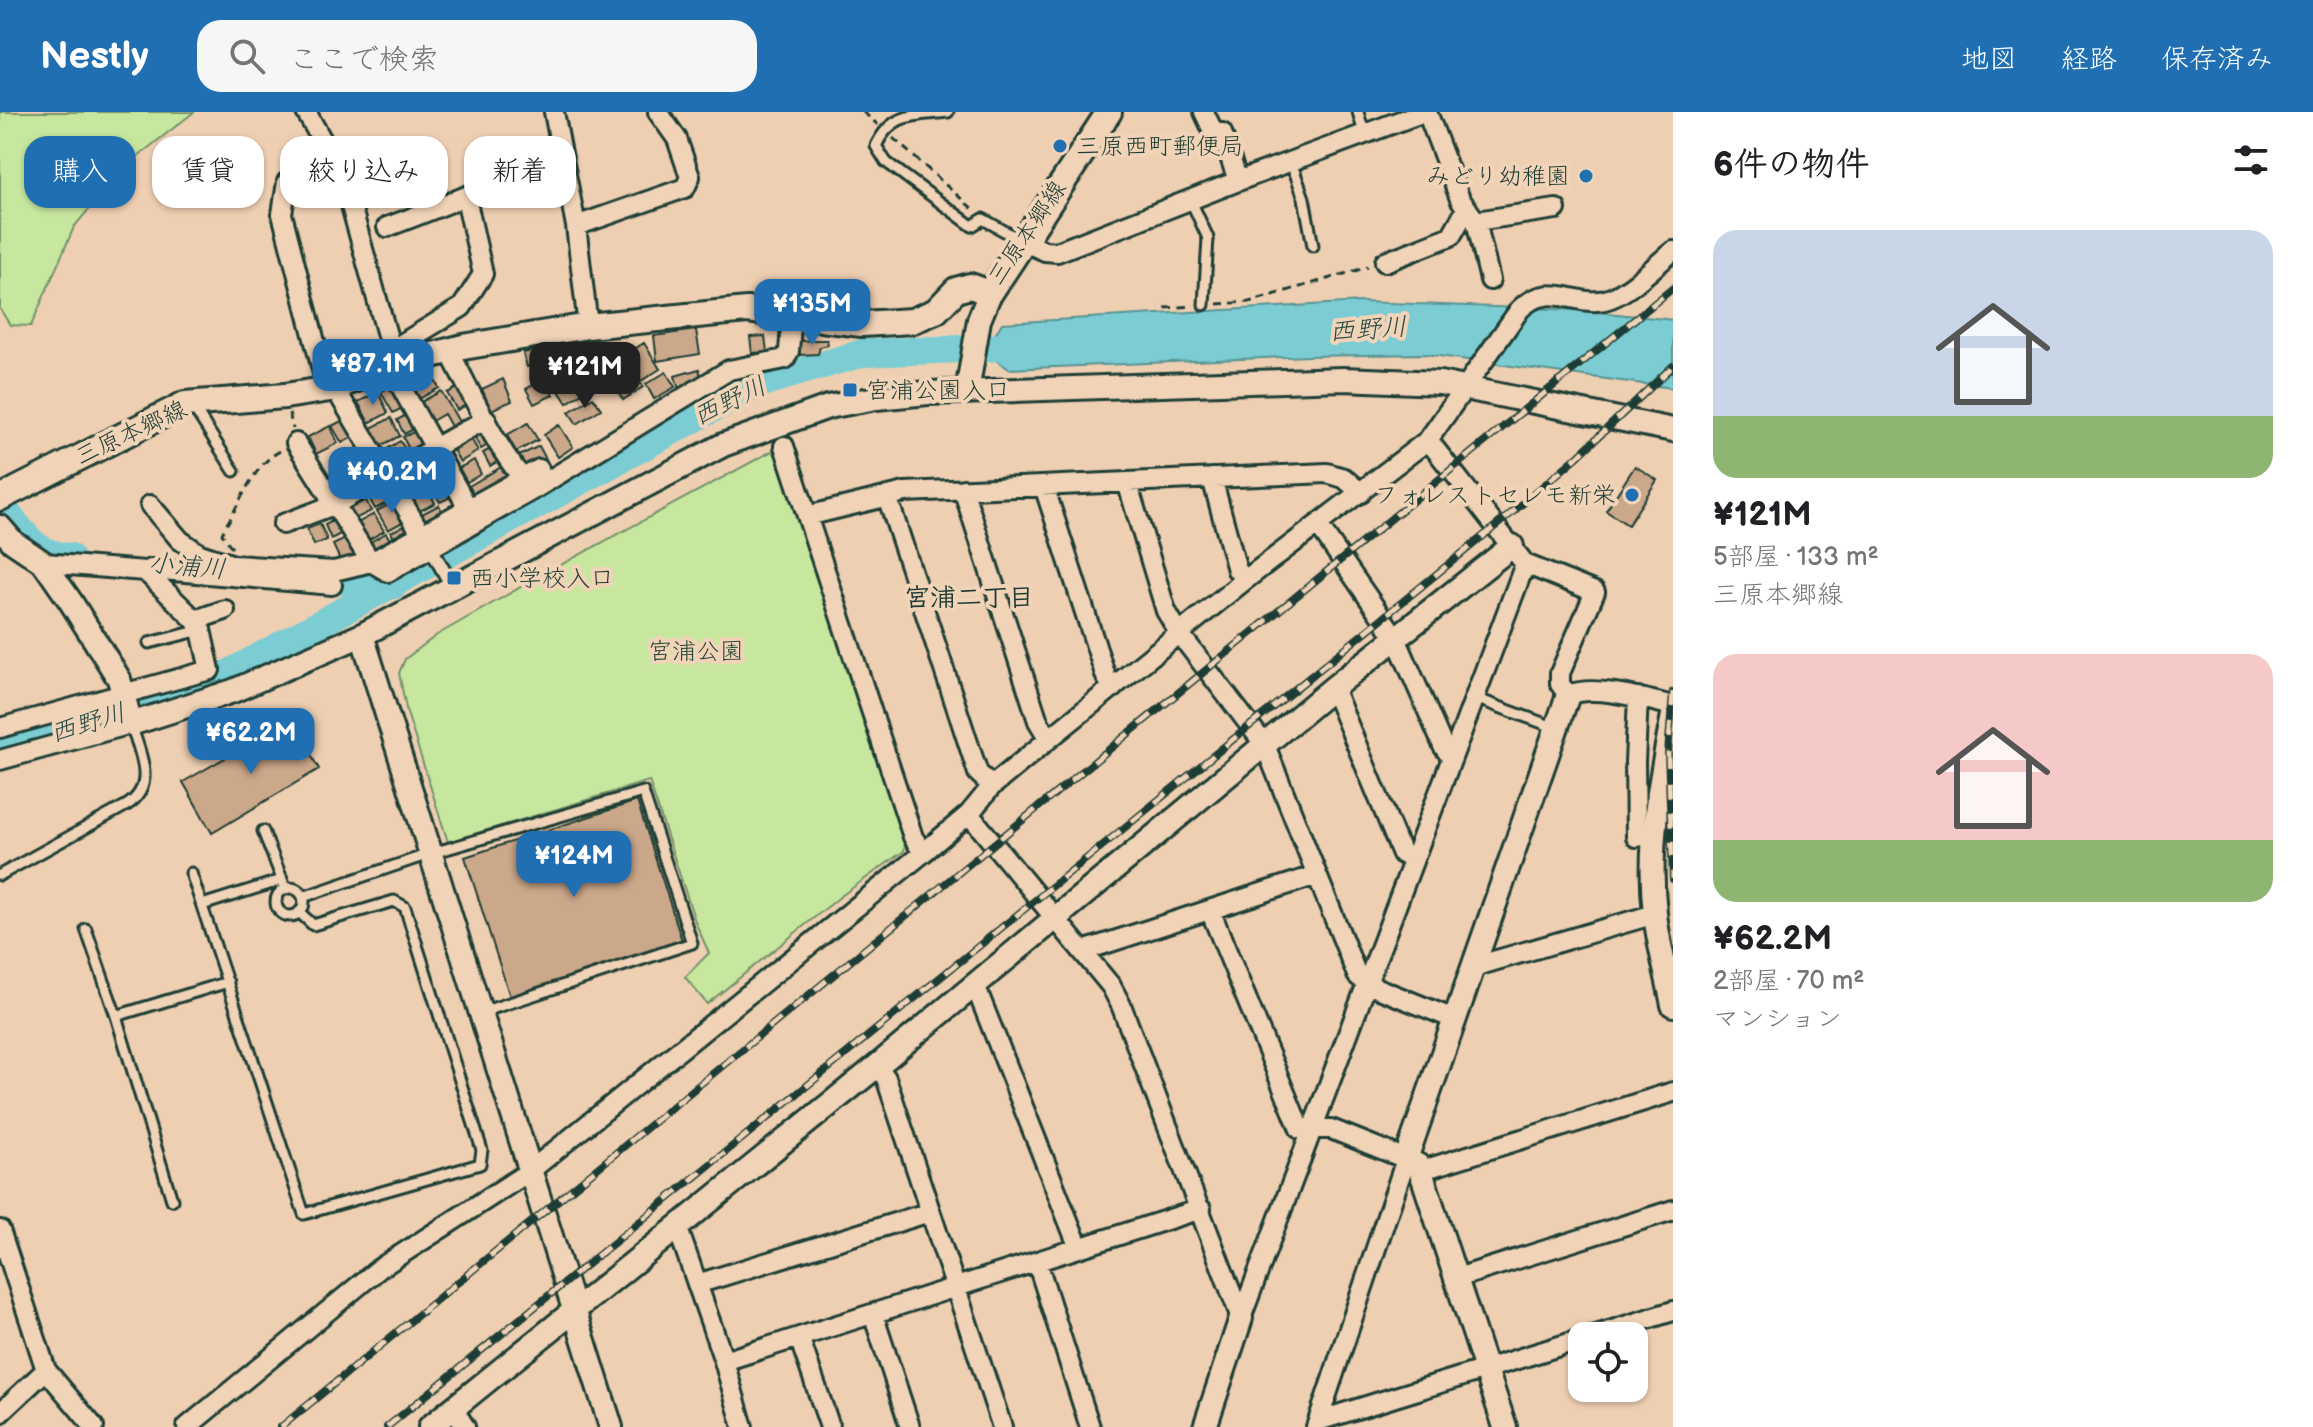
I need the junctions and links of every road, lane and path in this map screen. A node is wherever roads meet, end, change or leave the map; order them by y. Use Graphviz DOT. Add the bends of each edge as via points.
graph roads {
  1 [pos="306,112"];
  2 [pos="554,112"];
  3 [pos="658,112"];
  4 [pos="863,112"];
  5 [pos="948,112"];
  6 [pos="1204,112"];
  7 [pos="1358,112"];
  8 [pos="1426,112"];
  9 [pos="1098,117"];
  10 [pos="883,130"];
  11 [pos="1364,133"];
  12 [pos="559,136"];
  13 [pos="1291,162"];
  14 [pos="1238,181"];
  15 [pos="464,199"];
  16 [pos="1191,201"];
  17 [pos="283,208"];
  18 [pos="468,208"];
  19 [pos="573,208"];
  20 [pos="1556,209"];
  21 [pos="1472,214"];
  22 [pos="983,219"];
  23 [pos="576,226"];
  24 [pos="387,227"];
  25 [pos="1022,241"];
  26 [pos="1313,246"];
  27 [pos="1673,251"];
  28 [pos="1385,262"];
  29 [pos="1490,280"];
  30 [pos="990,293"];
  31 [pos="1204,305"];
  32 [pos="1165,308"];
  33 [pos="792,314"];
  34 [pos="588,326"];
  35 [pos="449,351"];
  36 [pos="395,365"];
  37 [pos="1464,388"];
  38 [pos="330,389"];
  39 [pos="967,392"];
  40 [pos="285,396"];
  41 [pos="196,403"];
  42 [pos="486,419"];
  43 [pos="1673,430"];
  44 [pos="1428,440"];
  45 [pos="296,443"];
  46 [pos="436,446"];
  47 [pos="784,446"];
  48 [pos="539,469"];
  49 [pos="234,471"];
  50 [pos="388,476"];
  51 [pos="1212,478"];
  52 [pos="1127,482"];
  53 [pos="527,484"];
  54 [pos="1044,486"];
  55 [pos="963,489"];
  56 [pos="1361,493"];
  57 [pos="887,496"];
  58 [pos="0,498"];
  59 [pos="336,504"];
  60 [pos="150,505"];
  61 [pos="468,508"];
  62 [pos="807,516"];
  63 [pos="283,524"];
  64 [pos="1318,525"];
  65 [pos="0,527"];
  66 [pos="426,542"];
  67 [pos="1518,555"];
  68 [pos="371,562"];
  69 [pos="44,563"];
  70 [pos="241,565"];
  71 [pos="146,572"];
  72 [pos="448,579"];
  73 [pos="1245,580"];
  74 [pos="332,585"];
  75 [pos="225,610"];
  76 [pos="198,625"];
  77 [pos="1179,633"];
  78 [pos="362,635"];
  79 [pos="1396,638"];
  80 [pos="149,643"];
  81 [pos="1113,688"];
  82 [pos="1333,688"];
  83 [pos="121,693"];
  84 [pos="1568,695"];
  85 [pos="1638,697"];
  86 [pos="1475,698"];
  87 [pos="1673,706"];
  88 [pos="1673,715"];
  89 [pos="131,724"];
  90 [pos="0,728"];
  91 [pos="1556,728"];
  92 [pos="1049,739"];
  93 [pos="1265,745"];
  94 [pos="1452,758"];
  95 [pos="0,760"];
  96 [pos="992,786"];
  97 [pos="969,814"];
  98 [pos="263,831"];
  99 [pos="1654,834"];
  100 [pos="923,853"];
  101 [pos="429,854"];
  102 [pos="1414,858"];
  103 [pos="191,873"];
  104 [pos="0,875"];
  105 [pos="1317,875"];
  106 [pos="284,884"];
  107 [pos="303,897"];
  108 [pos="202,905"];
  109 [pos="1210,910"];
  110 [pos="299,912"];
  111 [pos="1655,914"];
  112 [pos="1054,919"];
  113 [pos="86,929"];
  114 [pos="1083,951"];
  115 [pos="1473,967"];
  116 [pos="228,982"];
  117 [pos="1367,984"];
  118 [pos="975,985"];
  119 [pos="1673,1005"];
  120 [pos="480,1013"];
  121 [pos="116,1016"];
  122 [pos="1454,1019"];
  123 [pos="877,1066"];
  124 [pos="1673,1092"];
  125 [pos="1312,1130"];
  126 [pos="1412,1163"];
  127 [pos="530,1171"];
  128 [pos="172,1200"];
  129 [pos="1201,1209"];
  130 [pos="1673,1210"];
  131 [pos="930,1212"];
  132 [pos="677,1226"];
  133 [pos="0,1230"];
  134 [pos="1079,1248"];
  135 [pos="1037,1262"];
  136 [pos="1457,1278"];
  137 [pos="697,1284"];
  138 [pos="955,1288"];
  139 [pos="574,1310"];
  140 [pos="1673,1311"];
  141 [pos="873,1314"];
  142 [pos="1241,1318"];
  143 [pos="1638,1322"];
  144 [pos="799,1337"];
  145 [pos="1568,1343"];
  146 [pos="724,1361"];
  147 [pos="1486,1369"];
  148 [pos="46,1370"];
  149 [pos="0,1413"];
  150 [pos="459,1418"];
  151 [pos="1317,1424"];
  152 [pos="94,1427"];
  153 [pos="187,1427"];
  154 [pos="430,1427"];
  155 [pos="611,1427"];
  156 [pos="743,1427"];
  157 [pos="830,1427"];
  158 [pos="910,1427"];
  159 [pos="1002,1427"];
  160 [pos="1090,1427"];
  161 [pos="1205,1427"];
  162 [pos="1505,1427"];
  1 -- 36 [label="street" via="343,177"];
  2 -- 12 [label="street"];
  3 -- 23 [label="street" via="677,139 690,177 685,188"];
  4 -- 10 [label="path"];
  5 -- 10 [label="lane" via="903,115"];
  6 -- 14 [label="street" via="1213,131 1222,133"];
  7 -- 11 [label="lane"];
  8 -- 11 [label="street"];
  8 -- 21 [label="street" via="1460,199"];
  9 -- 25 [label="main road, 三原本郷線"];
  10 -- 22 [label="path"];
  10 -- 22 [label="lane" via="876,146 886,162 972,226"];
  11 -- 13 [label="street"];
  13 -- 14 [label="street"];
  13 -- 26 [label="lane"];
  14 -- 16 [label="street"];
  15 -- 24 [label="street"];
  16 -- 25 [label="street" via="1057,252"];
  16 -- 31 [label="lane" via="1208,238"];
  17 -- 38 [label="street"];
  18 -- 36 [label="street" via="483,274 462,307 403,343"];
  19 -- 23 [label="street"];
  20 -- 21 [label="street"];
  21 -- 28 [label="street" via="1451,236"];
  21 -- 29 [label="street"];
  22 -- 25 [label="lane"];
  23 -- 34 [label="street"];
  25 -- 30 [label="main road, 三原本郷線"];
  27 -- 37 [label="street" via="1612,298 1553,294 1529,300"];
  28 -- 31 [label="path" via="1249,302"];
  30 -- 33 [label="main road, 三原本郷線" via="970,286 956,290 936,311 912,321 862,324"];
  30 -- 39 [label="street" via="979,320"];
  31 -- 32 [label="path"];
  33 -- 34 [label="main road, 三原本郷線" via="747,310"];
  33 -- 53 [label="street" via="785,359 729,370"];
  34 -- 35 [label="main road, 三原本郷線"];
  35 -- 36 [label="main road, 三原本郷線"];
  35 -- 42 [label="street"];
  36 -- 38 [label="main road, 三原本郷線"];
  36 -- 46 [label="street" via="394,374"];
  37 -- 39 [label="street" via="1343,379"];
  37 -- 43 [label="street"];
  37 -- 44 [label="street"];
  38 -- 40 [label="main road, 三原本郷線"];
  38 -- 50 [label="street" via="339,395"];
  39 -- 78 [label="street" via="828,407 723,445"];
  40 -- 41 [label="main road, 三原本郷線"];
  40 -- 45 [label="path"];
  41 -- 49 [label="lane"];
  41 -- 58 [label="main road, 三原本郷線" via="141,424"];
  42 -- 46 [label="street"];
  42 -- 53 [label="street"];
  44 -- 56 [label="street"];
  44 -- 67 [label="street"];
  45 -- 59 [label="street"];
  45 -- 70 [label="path" via="270,456 225,527 222,534"];
  46 -- 50 [label="street"];
  46 -- 61 [label="street"];
  47 -- 62 [label="street"];
  48 -- 53 [label="street"];
  50 -- 59 [label="street"];
  50 -- 66 [label="street"];
  51 -- 52 [label="street"];
  51 -- 56 [label="street" via="1327,473 1344,478"];
  51 -- 73 [label="street" via="1237,570"];
  52 -- 54 [label="street"];
  52 -- 77 [label="street" via="1166,611"];
  53 -- 61 [label="street"];
  53 -- 66 [label="street"];
  54 -- 55 [label="street"];
  54 -- 81 [label="street"];
  55 -- 57 [label="street"];
  55 -- 92 [label="street" via="1038,721"];
  56 -- 64 [label="street"];
  57 -- 62 [label="street"];
  57 -- 96 [label="street" via="978,773"];
  59 -- 63 [label="street"];
  59 -- 68 [label="street"];
  60 -- 70 [label="street" via="200,554"];
  61 -- 66 [label="street"];
  62 -- 100 [label="street" via="913,837"];
  64 -- 73 [label="street"];
  64 -- 79 [label="street"];
  65 -- 69 [label="street"];
  66 -- 68 [label="street"];
  66 -- 72 [label="street"];
  67 -- 79 [label="street"];
  67 -- 84 [label="street" via="1595,592 1560,673"];
  67 -- 86 [label="street"];
  68 -- 70 [label="street" via="334,571"];
  69 -- 71 [label="street"];
  69 -- 83 [label="street" via="119,679"];
  71 -- 74 [label="street"];
  71 -- 76 [label="street"];
  73 -- 77 [label="street"];
  75 -- 76 [label="street"];
  76 -- 80 [label="lane"];
  76 -- 83 [label="street" via="210,670"];
  77 -- 81 [label="street"];
  77 -- 93 [label="street"];
  78 -- 89 [label="street" via="222,695"];
  78 -- 101 [label="street"];
  79 -- 82 [label="street"];
  79 -- 94 [label="street"];
  81 -- 92 [label="street"];
  82 -- 93 [label="street"];
  82 -- 102 [label="street" via="1402,854"];
  83 -- 89 [label="street"];
  83 -- 90 [label="street"];
  84 -- 85 [label="street" via="1579,691"];
  84 -- 91 [label="street"];
  85 -- 87 [label="street"];
  85 -- 99 [label="street" via="1636,837"];
  86 -- 91 [label="lane"];
  86 -- 94 [label="street"];
  88 -- 99 [label="street"];
  89 -- 95 [label="street"];
  89 -- 104 [label="lane" via="146,780 139,795"];
  91 -- 115 [label="street"];
  92 -- 96 [label="street"];
  93 -- 105 [label="street"];
  93 -- 112 [label="street"];
  94 -- 102 [label="street"];
  96 -- 97 [label="street"];
  97 -- 100 [label="street"];
  97 -- 112 [label="street"];
  98 -- 106 [label="lane"];
  99 -- 111 [label="street"];
  100 -- 127 [label="street"];
  101 -- 107 [label="lane"];
  101 -- 120 [label="street"];
  101 -- 120 [label="lane" via="643,792 692,943"];
  102 -- 117 [label="street"];
  103 -- 108 [label="lane"];
  105 -- 109 [label="street"];
  105 -- 117 [label="street" via="1357,975"];
  106 -- 107 [label="lane"];
  106 -- 108 [label="lane"];
  106 -- 110 [label="lane" via="276,906 283,914"];
  107 -- 110 [label="lane"];
  108 -- 116 [label="lane"];
  109 -- 114 [label="street"];
  109 -- 125 [label="street" via="1300,1129"];
  110 -- 116 [label="lane" via="313,925 394,901 405,907 482,1150 480,1164 304,1214"];
  111 -- 115 [label="street"];
  111 -- 119 [label="street"];
  112 -- 114 [label="street"];
  112 -- 118 [label="street"];
  113 -- 121 [label="lane"];
  114 -- 129 [label="street" via="1121,1005"];
  115 -- 122 [label="street"];
  116 -- 121 [label="lane"];
  117 -- 122 [label="street"];
  117 -- 125 [label="street"];
  118 -- 123 [label="street"];
  118 -- 134 [label="street"];
  120 -- 127 [label="street"];
  121 -- 128 [label="lane"];
  122 -- 126 [label="street"];
  123 -- 131 [label="street" via="886,1078"];
  123 -- 132 [label="street"];
  124 -- 126 [label="street" via="1426,1169"];
  125 -- 126 [label="street" via="1331,1129"];
  125 -- 142 [label="street"];
  126 -- 136 [label="street"];
  126 -- 151 [label="street"];
  127 -- 139 [label="street"];
  127 -- 153 [label="street" via="380,1268"];
  129 -- 134 [label="street"];
  129 -- 142 [label="street"];
  130 -- 136 [label="street"];
  131 -- 137 [label="street"];
  131 -- 138 [label="street"];
  132 -- 137 [label="street"];
  132 -- 139 [label="street"];
  133 -- 148 [label="street"];
  134 -- 135 [label="street"];
  135 -- 138 [label="street"];
  135 -- 160 [label="street"];
  136 -- 147 [label="street"];
  137 -- 146 [label="street"];
  138 -- 141 [label="street"];
  138 -- 159 [label="street"];
  139 -- 150 [label="street"];
  139 -- 155 [label="street"];
  140 -- 143 [label="street"];
  141 -- 144 [label="street"];
  141 -- 158 [label="street"];
  142 -- 161 [label="street"];
  144 -- 146 [label="street"];
  144 -- 157 [label="street"];
  145 -- 147 [label="street"];
  146 -- 156 [label="street"];
  147 -- 151 [label="street"];
  147 -- 162 [label="street"];
  148 -- 149 [label="street"];
  148 -- 152 [label="street"];
  150 -- 154 [label="street"];
}
